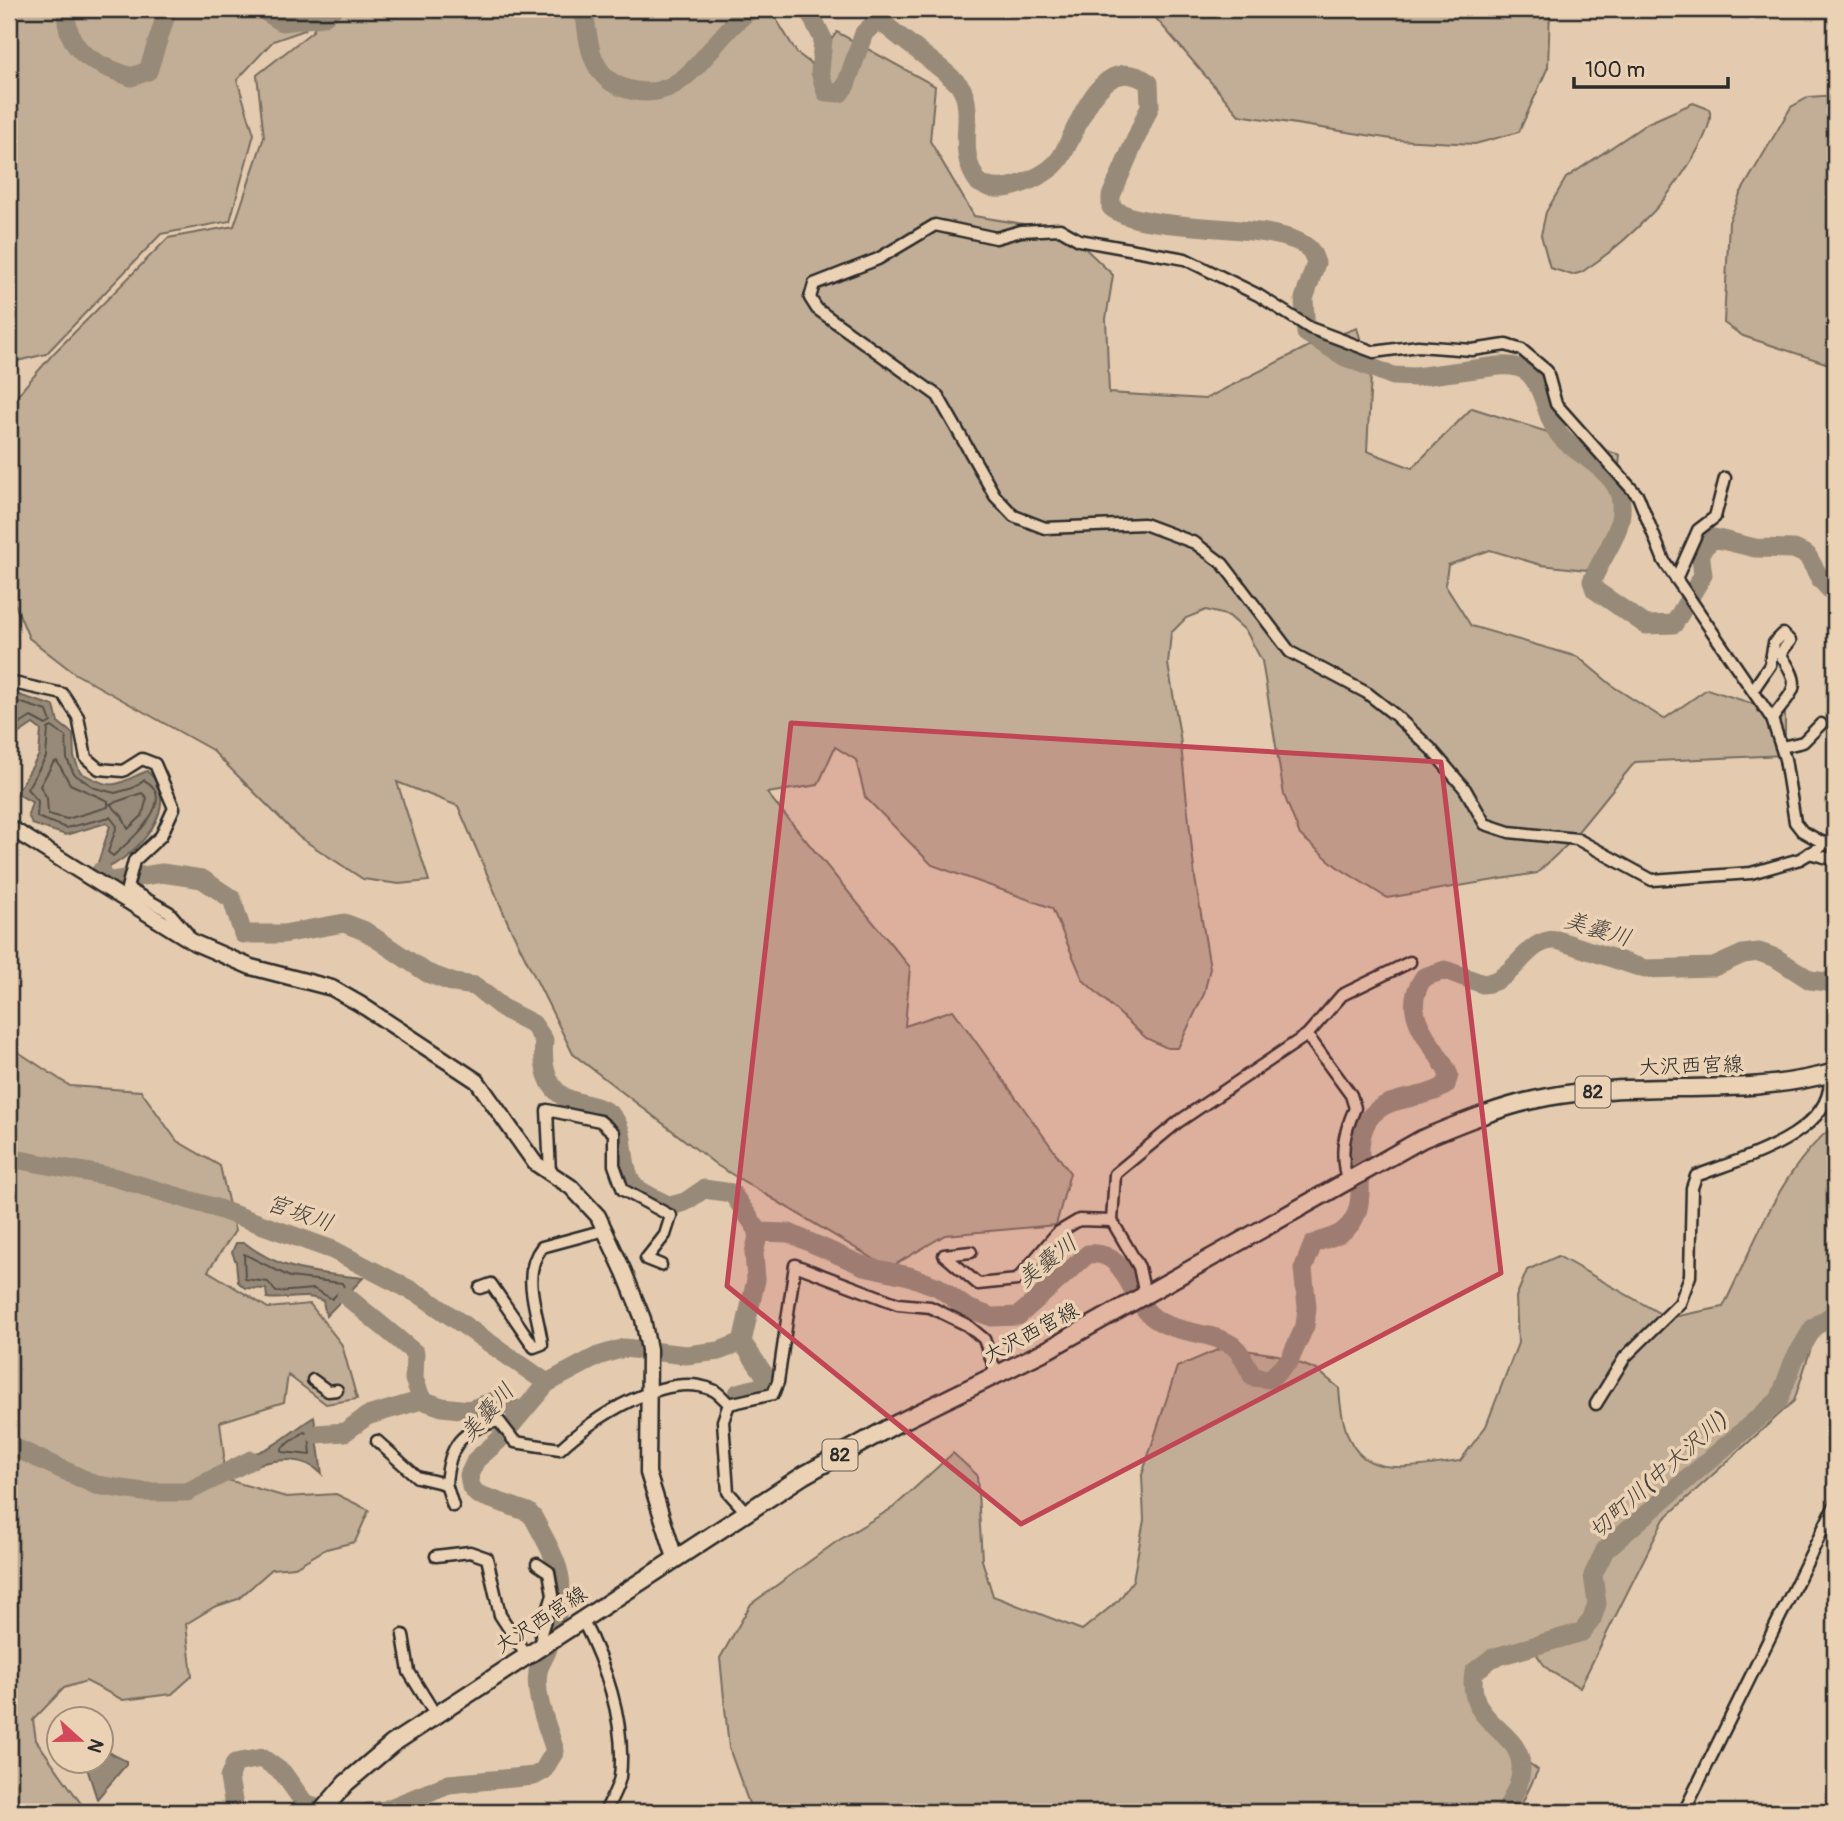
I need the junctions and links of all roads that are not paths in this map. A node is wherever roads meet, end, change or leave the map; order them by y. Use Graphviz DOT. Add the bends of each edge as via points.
graph roads {
  1 [pos="1725,478"];
  2 [pos="1676,579"];
  3 [pos="9,682"];
  4 [pos="1753,690"];
  5 [pos="1772,719"];
  6 [pos="1821,724"];
  7 [pos="1782,747"];
  8 [pos="9,827"];
  9 [pos="1835,838"];
  10 [pos="1825,844"];
  11 [pos="1809,853"];
  12 [pos="1835,860"];
  13 [pos="195,943"];
  14 [pos="1410,962"];
  15 [pos="1307,1035"];
  16 [pos="1832,1073"];
  17 [pos="550,1173"];
  18 [pos="1354,1177"];
  19 [pos="1112,1221"];
  20 [pos="605,1230"];
  21 [pos="971,1252"];
  22 [pos="661,1265"];
  23 [pos="480,1288"];
  24 [pos="1139,1298"];
  25 [pos="997,1375"];
  26 [pos="313,1380"];
  27 [pos="337,1391"];
  28 [pos="650,1391"];
  29 [pos="729,1404"];
  30 [pos="1596,1404"];
  31 [pos="376,1441"];
  32 [pos="446,1484"];
  33 [pos="453,1506"];
  34 [pos="1835,1506"];
  35 [pos="746,1512"];
  36 [pos="436,1556"];
  37 [pos="676,1558"];
  38 [pos="537,1563"];
  39 [pos="582,1619"];
  40 [pos="402,1635"];
  41 [pos="542,1644"];
  42 [pos="526,1655"];
  43 [pos="435,1714"];
  44 [pos="325,1807"];
  45 [pos="605,1812"];
  46 [pos="1684,1812"];
  1 -- 2 [label="street" via="1715,517 1698,530"];
  2 -- 4 [label="street"];
  2 -- 11 [label="street" via="1638,496 1556,404 1547,371 1530,355 1506,345 1472,350 1418,346 1374,352 1310,328 1258,295 1185,259 1079,240 1060,229 996,238 935,225 878,259 814,284 810,298 817,309 938,396 989,486 1014,516 1045,528 1144,524 1195,543 1223,564 1290,652 1367,693 1431,749 1465,789 1485,824 1509,832 1577,839 1652,880 1751,873"];
  3 -- 13 [label="street" via="63,694 78,716 86,758 99,769 123,771 142,759 155,764 174,808 161,836 134,861 127,888 169,912"];
  4 -- 5 [label="street"];
  4 -- 5 [label="street" via="1770,665 1774,643 1783,634 1790,641 1780,654 1795,674 1796,685"];
  5 -- 7 [label="street"];
  6 -- 7 [label="street" via="1803,742"];
  7 -- 10 [label="street" via="1795,822"];
  8 -- 13 [label="street"];
  9 -- 10 [label="street"];
  10 -- 11 [label="street"];
  11 -- 12 [label="street"];
  13 -- 17 [label="street" via="251,967 332,988 360,1004 477,1081 523,1149"];
  14 -- 15 [label="street" via="1342,995"];
  15 -- 18 [label="street" via="1351,1095 1355,1108 1341,1156"];
  15 -- 19 [label="street" via="1178,1122 1115,1174"];
  16 -- 18 [label="main road, 大沢西宮線 / 82" via="1761,1084 1548,1097 1485,1114 1422,1139"];
  16 -- 30 [label="street" via="1823,1104 1793,1137 1696,1176 1690,1276 1680,1303 1625,1357"];
  17 -- 20 [label="street" via="571,1187"];
  17 -- 22 [label="street" via="547,1110 600,1121 614,1133 614,1165 623,1190 671,1216 665,1235 646,1259"];
  18 -- 24 [label="main road, 大沢西宮線 / 82"];
  19 -- 21 [label="street" via="1079,1220 1057,1233 1017,1280 978,1284 944,1255"];
  19 -- 24 [label="street" via="1139,1267"];
  20 -- 23 [label="street" via="542,1247 536,1254 529,1270 542,1344 534,1347 491,1284"];
  20 -- 28 [label="street" via="643,1319"];
  24 -- 25 [label="main road, 大沢西宮線 / 82"];
  25 -- 29 [label="street" via="984,1339 967,1325 930,1307 898,1304 795,1265 773,1394"];
  25 -- 35 [label="main road, 大沢西宮線 / 82" via="896,1424"];
  26 -- 27 [label="street" via="328,1391"];
  28 -- 29 [label="street" via="692,1386 713,1390"];
  28 -- 32 [label="street" via="578,1432 560,1450 515,1442 499,1421 487,1424 460,1440 448,1457"];
  28 -- 37 [label="street" via="648,1473"];
  29 -- 35 [label="street" via="723,1421 728,1492"];
  31 -- 32 [label="street" via="417,1477"];
  32 -- 33 [label="street"];
  34 -- 46 [label="street"];
  35 -- 37 [label="main road, 大沢西宮線 / 82"];
  36 -- 42 [label="street" via="470,1552 487,1558 500,1615"];
  37 -- 39 [label="main road, 大沢西宮線 / 82"];
  38 -- 41 [label="street" via="549,1572 553,1595"];
  39 -- 41 [label="main road, 大沢西宮線 / 82"];
  39 -- 45 [label="street" via="618,1718 620,1779"];
  40 -- 43 [label="street" via="409,1672"];
  41 -- 42 [label="main road, 大沢西宮線 / 82"];
  42 -- 43 [label="main road, 大沢西宮線 / 82"];
  43 -- 44 [label="main road, 大沢西宮線 / 82" via="366,1764"];
}
